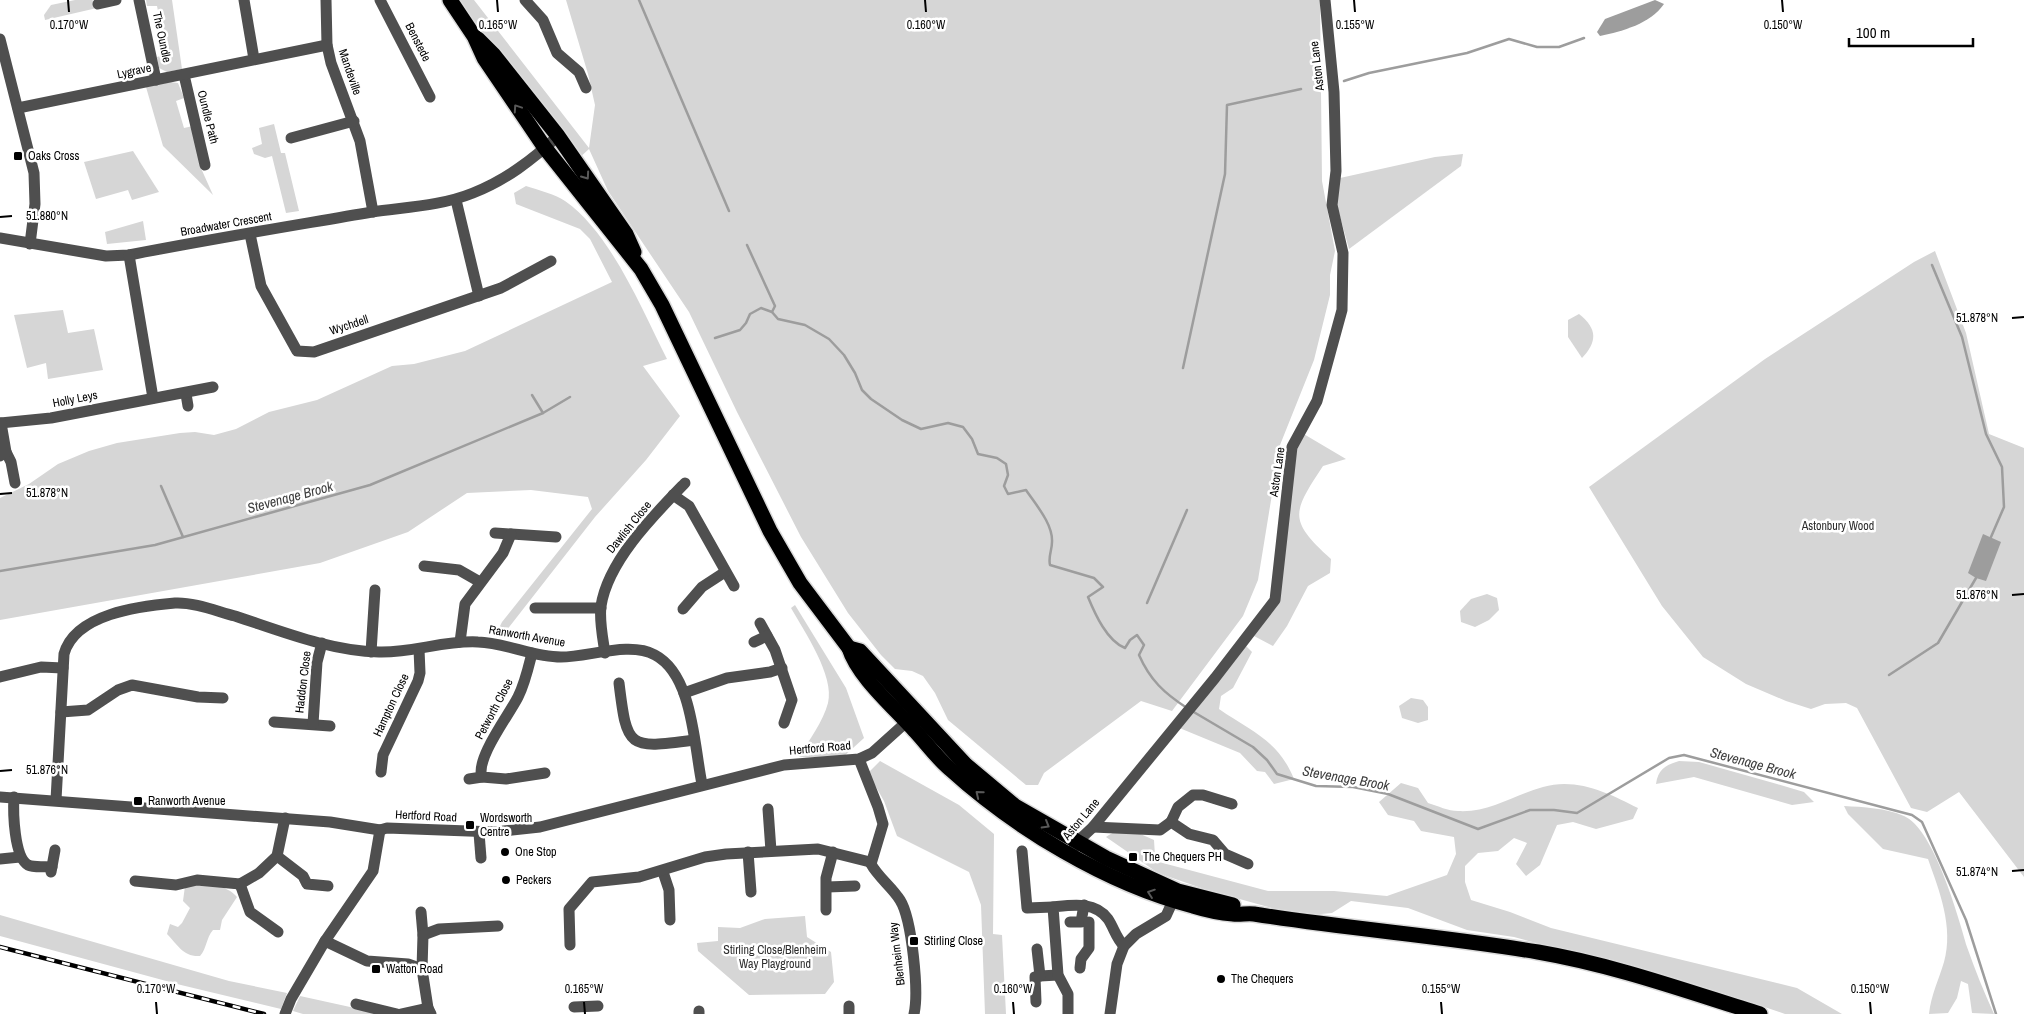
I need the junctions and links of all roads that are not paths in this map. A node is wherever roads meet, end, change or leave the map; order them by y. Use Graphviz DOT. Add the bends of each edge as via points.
graph roads {
  1 [pos="116,0"];
  2 [pos="139,0"];
  3 [pos="244,0"];
  4 [pos="326,0"];
  5 [pos="380,0"];
  6 [pos="450,0"];
  7 [pos="1325,0"];
  8 [pos="520,2"];
  9 [pos="98,4"];
  10 [pos="474,36"];
  11 [pos="0,39"];
  12 [pos="327,45"];
  13 [pos="254,60"];
  14 [pos="3,64"];
  15 [pos="184,75"];
  16 [pos="156,80"];
  17 [pos="586,88"];
  18 [pos="430,97"];
  19 [pos="18,108"];
  20 [pos="354,122"];
  21 [pos="558,136"];
  22 [pos="290,137"];
  23 [pos="545,148"];
  24 [pos="205,165"];
  25 [pos="456,200"];
  26 [pos="373,212"];
  27 [pos="250,234"];
  28 [pos="0,238"];
  29 [pos="30,244"];
  30 [pos="129,255"];
  31 [pos="551,261"];
  32 [pos="641,269"];
  33 [pos="479,296"];
  34 [pos="214,387"];
  35 [pos="186,394"];
  36 [pos="154,398"];
  37 [pos="188,406"];
  38 [pos="1,423"];
  39 [pos="3,454"];
  40 [pos="15,483"];
  41 [pos="685,483"];
  42 [pos="673,495"];
  43 [pos="495,533"];
  44 [pos="511,534"];
  45 [pos="556,537"];
  46 [pos="424,566"];
  47 [pos="726,572"];
  48 [pos="480,582"];
  49 [pos="734,586"];
  50 [pos="375,590"];
  51 [pos="534,608"];
  52 [pos="600,608"];
  53 [pos="683,609"];
  54 [pos="760,623"];
  55 [pos="767,636"];
  56 [pos="460,642"];
  57 [pos="754,642"];
  58 [pos="322,643"];
  59 [pos="419,649"];
  60 [pos="370,652"];
  61 [pos="532,653"];
  62 [pos="605,653"];
  63 [pos="63,668"];
  64 [pos="782,668"];
  65 [pos="872,672"];
  66 [pos="0,677"];
  67 [pos="619,683"];
  68 [pos="684,693"];
  69 [pos="223,698"];
  70 [pos="61,712"];
  71 [pos="912,717"];
  72 [pos="274,722"];
  73 [pos="312,724"];
  74 [pos="784,724"];
  75 [pos="330,726"];
  76 [pos="694,740"];
  77 [pos="859,759"];
  78 [pos="381,772"];
  79 [pos="545,773"];
  80 [pos="482,777"];
  81 [pos="469,779"];
  82 [pos="702,784"];
  83 [pos="0,797"];
  84 [pos="14,797"];
  85 [pos="56,800"];
  86 [pos="1232,804"];
  87 [pos="768,809"];
  88 [pos="285,818"];
  89 [pos="1171,822"];
  90 [pos="1093,827"];
  91 [pos="380,830"];
  92 [pos="479,832"];
  93 [pos="1073,849"];
  94 [pos="55,850"];
  95 [pos="771,851"];
  96 [pos="1022,851"];
  97 [pos="748,852"];
  98 [pos="832,852"];
  99 [pos="20,856"];
  100 [pos="277,856"];
  101 [pos="481,858"];
  102 [pos="0,859"];
  103 [pos="870,862"];
  104 [pos="1248,864"];
  105 [pos="663,872"];
  106 [pos="135,881"];
  107 [pos="240,884"];
  108 [pos="328,886"];
  109 [pos="827,886"];
  110 [pos="855,886"];
  111 [pos="751,892"];
  112 [pos="1176,895"];
  113 [pos="1084,905"];
  114 [pos="1053,907"];
  115 [pos="826,910"];
  116 [pos="421,912"];
  117 [pos="670,920"];
  118 [pos="498,926"];
  119 [pos="278,932"];
  120 [pos="423,935"];
  121 [pos="325,941"];
  122 [pos="570,945"];
  123 [pos="1124,946"];
  124 [pos="1037,948"];
  125 [pos="1080,968"];
  126 [pos="422,969"];
  127 [pos="1058,975"];
  128 [pos="1040,976"];
  129 [pos="1036,1002"];
  130 [pos="356,1004"];
  131 [pos="574,1007"];
  132 [pos="591,1009"];
  133 [pos="429,1011"];
  134 [pos="285,1014"];
  135 [pos="397,1014"];
  136 [pos="401,1014"];
  137 [pos="914,1014"];
  138 [pos="1068,1014"];
  139 [pos="1110,1014"];
  140 [pos="1760,1014"];
  1 -- 9 [label="street"];
  2 -- 16 [label="street, The Oundle"];
  3 -- 13 [label="street"];
  4 -- 12 [label="street, Mandeville"];
  5 -- 18 [label="street, Benstede"];
  6 -- 10 [label="highway"];
  7 -- 90 [label="street, Aston Lane" via="1334,92 1336,171 1332,205 1344,253 1342,310 1317,401 1292,447 1275,600"];
  8 -- 17 [label="street" via="543,20 554,49 579,72"];
  10 -- 21 [label="highway" via="493,54"];
  23 -- 10 [label="highway, one-way" via="484,58"];
  11 -- 14 [label="street"];
  12 -- 13 [label="street, Lygrave"];
  12 -- 20 [label="street, Mandeville"];
  13 -- 15 [label="street, Lygrave"];
  14 -- 19 [label="street"];
  15 -- 16 [label="street, Lygrave"];
  15 -- 24 [label="street, Oundle Path"];
  16 -- 19 [label="street, Lygrave"];
  19 -- 29 [label="street" via="34,173 35,204"];
  20 -- 22 [label="street"];
  20 -- 26 [label="street, Mandeville" via="363,152"];
  21 -- 23 [label="street, Broadwater Crescent"];
  21 -- 32 [label="highway, one-way" via="626,234"];
  23 -- 25 [label="street, Broadwater Crescent" via="502,180"];
  23 -- 32 [label="highway"];
  25 -- 26 [label="street, Broadwater Crescent"];
  25 -- 33 [label="street"];
  26 -- 27 [label="street, Broadwater Crescent"];
  27 -- 30 [label="street, Broadwater Crescent"];
  27 -- 33 [label="street, Wychdell" via="261,286 297,351 314,352"];
  28 -- 29 [label="street, Broadwater Crescent"];
  29 -- 30 [label="street, Broadwater Crescent" via="106,256"];
  30 -- 36 [label="street"];
  31 -- 33 [label="street, Wychdell" via="531,279"];
  32 -- 65 [label="highway" via="662,305 770,531 800,583 849,648 860,651"];
  34 -- 35 [label="street, Holly Leys"];
  35 -- 36 [label="street, Holly Leys"];
  35 -- 37 [label="street"];
  36 -- 38 [label="street, Holly Leys" via="44,419"];
  38 -- 39 [label="street, Holly Leys"];
  39 -- 40 [label="street, Holly Leys" via="11,462"];
  41 -- 42 [label="street, Dawlish Close"];
  42 -- 47 [label="street" via="689,506"];
  42 -- 52 [label="street, Dawlish Close" via="619,558"];
  43 -- 44 [label="street"];
  44 -- 45 [label="street"];
  44 -- 48 [label="street" via="503,553"];
  46 -- 48 [label="street" via="460,570"];
  47 -- 49 [label="street"];
  47 -- 53 [label="street" via="706,584 695,602"];
  48 -- 56 [label="street" via="463,609"];
  50 -- 60 [label="street"];
  51 -- 52 [label="street" via="555,605"];
  52 -- 62 [label="street, Dawlish Close"];
  54 -- 55 [label="street"];
  55 -- 57 [label="street"];
  55 -- 64 [label="street"];
  56 -- 59 [label="street, Ranworth Avenue"];
  56 -- 61 [label="street, Ranworth Avenue" via="502,644"];
  58 -- 60 [label="street, Ranworth Avenue"];
  58 -- 63 [label="street, Ranworth Avenue" via="220,612 178,603 100,617 84,625 69,641"];
  58 -- 73 [label="street, Haddon Close" via="317,662"];
  59 -- 60 [label="street, Ranworth Avenue"];
  59 -- 78 [label="street, Hampton Close" via="418,681 383,755"];
  61 -- 62 [label="street, Ranworth Avenue" via="558,657"];
  61 -- 80 [label="street, Petworth Close" via="527,678 485,755 480,772"];
  62 -- 68 [label="street, Ranworth Avenue" via="637,649 654,654 670,667"];
  63 -- 66 [label="street" via="41,667"];
  63 -- 70 [label="street, Ranworth Avenue"];
  64 -- 68 [label="street" via="727,678"];
  64 -- 74 [label="street" via="797,699"];
  65 -- 71 [label="highway" via="893,687"];
  65 -- 71 [label="highway" via="877,689"];
  67 -- 76 [label="street" via="626,699 627,732 638,742 648,746"];
  68 -- 76 [label="street, Ranworth Avenue"];
  69 -- 70 [label="street" via="211,693 132,685 118,690 88,710"];
  70 -- 85 [label="street, Ranworth Avenue"];
  71 -- 77 [label="street, Hertford Road" via="872,753"];
  71 -- 93 [label="highway" via="947,767 982,797 1018,823"];
  72 -- 73 [label="street, Haddon Close"];
  73 -- 75 [label="street, Haddon Close"];
  76 -- 82 [label="street, Ranworth Avenue"];
  77 -- 82 [label="street, Hertford Road" via="784,765"];
  77 -- 103 [label="street" via="883,824"];
  79 -- 80 [label="street" via="530,770 506,779"];
  80 -- 81 [label="street"];
  82 -- 92 [label="street, Hertford Road" via="540,827"];
  83 -- 84 [label="street, Hertford Road"];
  84 -- 85 [label="street, Hertford Road"];
  84 -- 99 [label="street"];
  85 -- 88 [label="street, Hertford Road"];
  86 -- 89 [label="street" via="1193,795 1178,807"];
  87 -- 95 [label="street" via="765,826"];
  88 -- 91 [label="street, Hertford Road"];
  88 -- 100 [label="street"];
  89 -- 90 [label="street" via="1160,830"];
  89 -- 104 [label="street" via="1189,834 1213,840 1221,857"];
  90 -- 93 [label="street, Aston Lane"];
  91 -- 92 [label="street, Hertford Road"];
  91 -- 121 [label="street" via="373,871"];
  92 -- 101 [label="street"];
  93 -- 112 [label="highway" via="1144,890"];
  94 -- 99 [label="street" via="52,870 29,865"];
  95 -- 97 [label="street"];
  95 -- 98 [label="street" via="818,849"];
  96 -- 114 [label="street" via="1026,908"];
  97 -- 105 [label="street" via="705,858"];
  97 -- 111 [label="street" via="756,876"];
  98 -- 103 [label="street"];
  98 -- 109 [label="street"];
  99 -- 102 [label="street"];
  100 -- 107 [label="street" via="259,873"];
  100 -- 108 [label="street" via="303,876 307,884"];
  103 -- 137 [label="street, Blenheim Way" via="897,894 906,916 915,985"];
  105 -- 117 [label="street" via="669,890"];
  105 -- 122 [label="street" via="625,880 592,882 568,909"];
  106 -- 107 [label="street" via="176,885 197,880"];
  107 -- 119 [label="street" via="250,912"];
  109 -- 110 [label="street"];
  109 -- 115 [label="street"];
  112 -- 123 [label="street" via="1166,916 1136,934"];
  112 -- 140 [label="highway" via="1227,913 1250,913 1295,922 1540,952 1628,973"];
  113 -- 114 [label="street"];
  113 -- 123 [label="street" via="1104,915"];
  113 -- 125 [label="street" via="1089,948 1081,959"];
  114 -- 127 [label="street"];
  116 -- 120 [label="street"];
  118 -- 120 [label="street" via="440,929"];
  120 -- 126 [label="street"];
  121 -- 126 [label="street" via="367,961 408,964"];
  121 -- 134 [label="street"];
  123 -- 139 [label="street" via="1117,964"];
  124 -- 128 [label="street"];
  126 -- 133 [label="street"];
  127 -- 128 [label="street"];
  127 -- 138 [label="street" via="1068,994"];
  128 -- 129 [label="street" via="1036,977"];
  130 -- 135 [label="street"];
  131 -- 132 [label="street"];
  133 -- 136 [label="street"];
}
